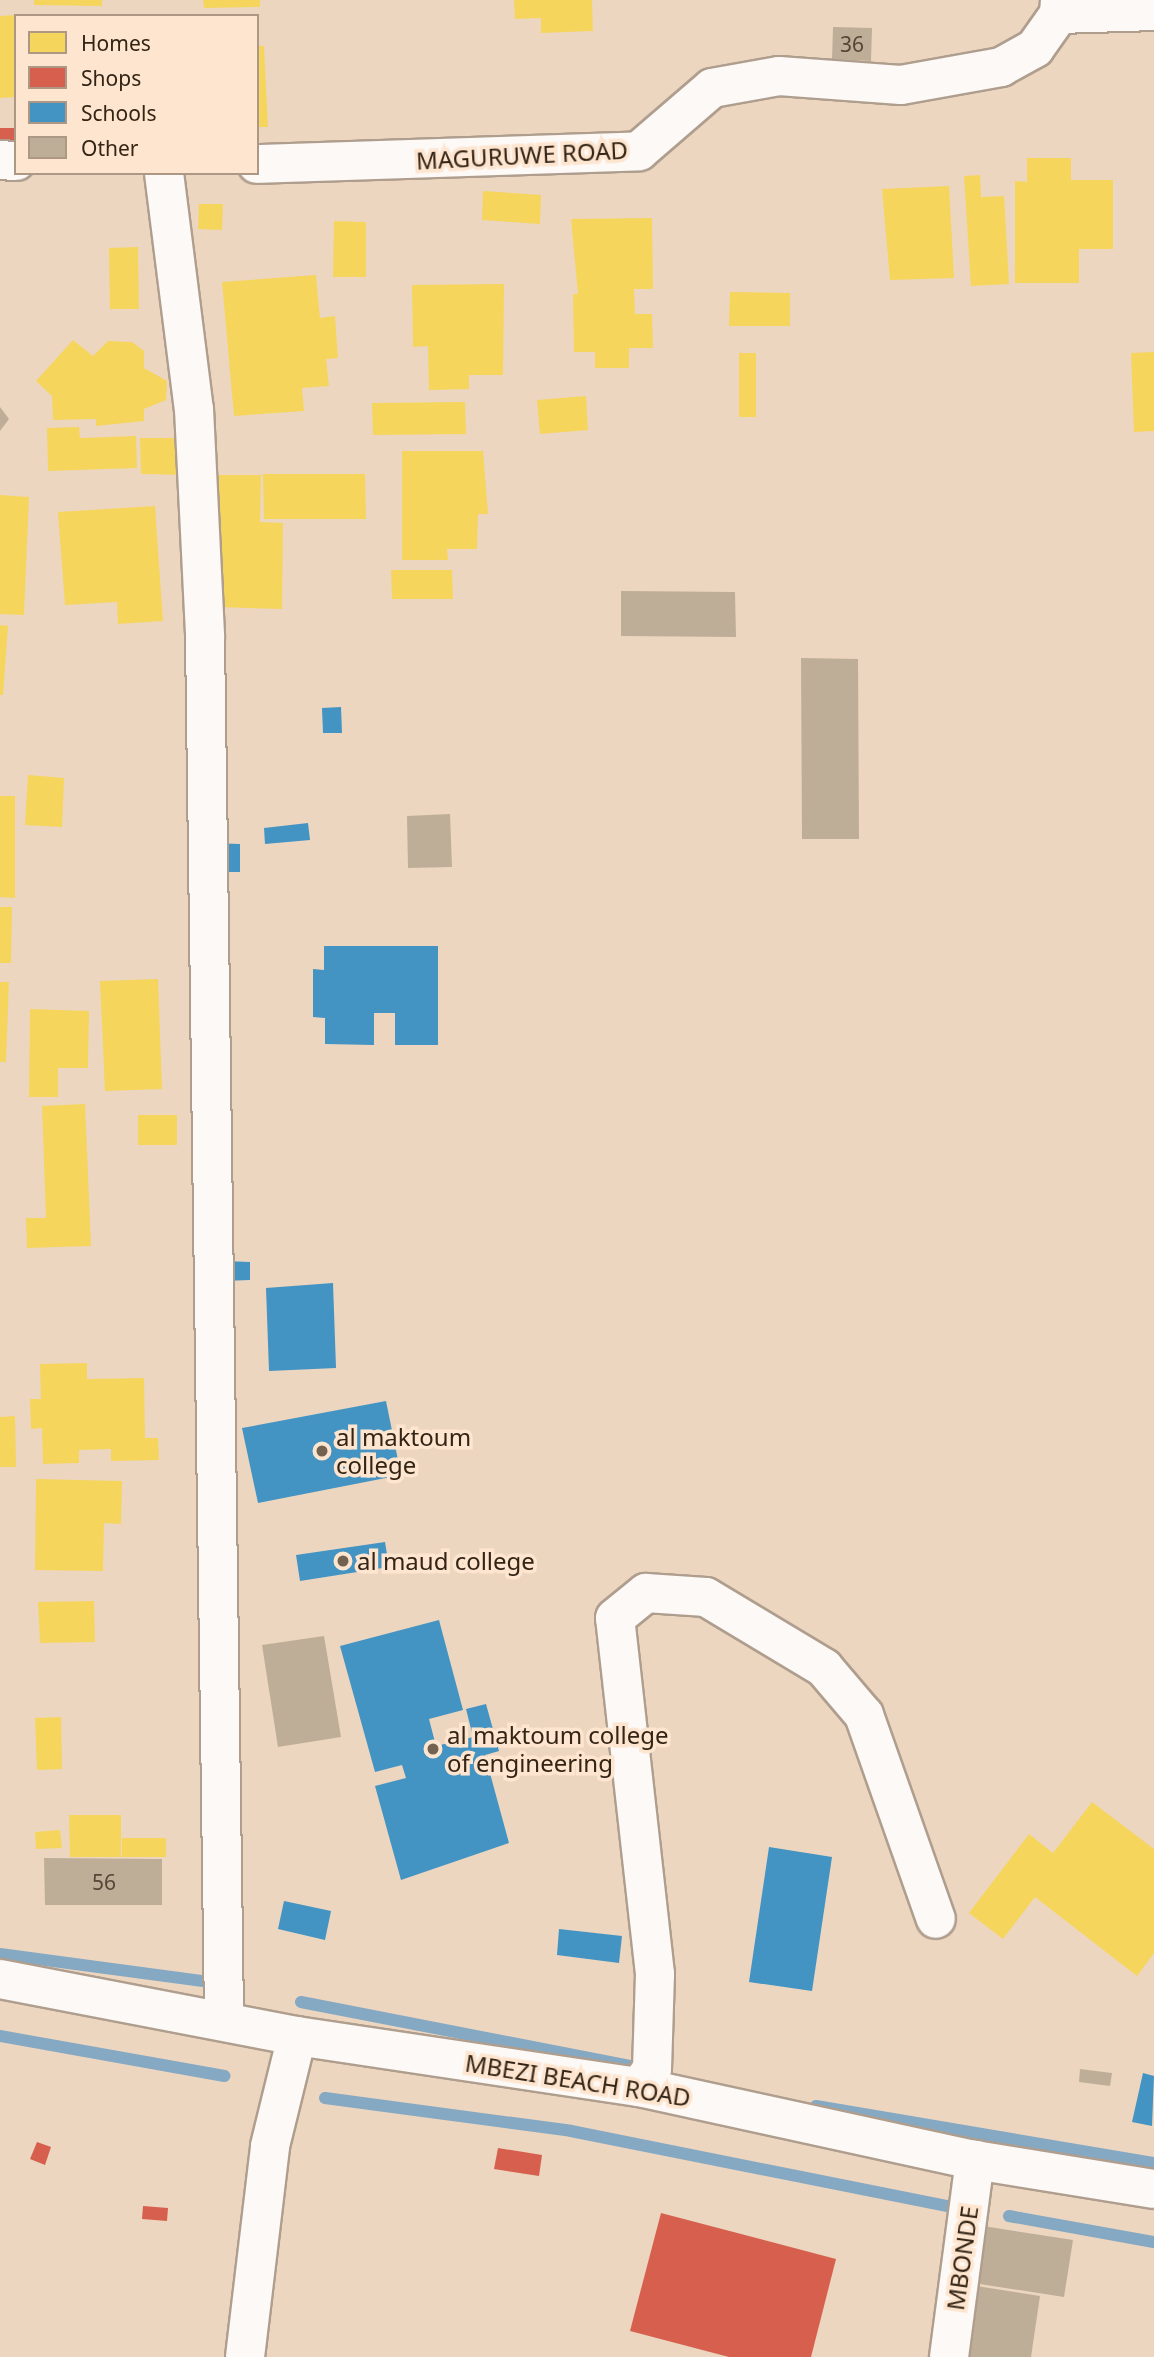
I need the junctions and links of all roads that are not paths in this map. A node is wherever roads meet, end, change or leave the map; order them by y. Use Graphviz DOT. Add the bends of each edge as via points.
graph roads {
  1 [pos="1060,7"];
  2 [pos="1154,11"];
  3 [pos="259,164"];
  4 [pos="164,175"];
  5 [pos="936,1919"];
  6 [pos="0,1979"];
  7 [pos="223,2020"];
  8 [pos="297,2036"];
  9 [pos="639,2087"];
  10 [pos="975,2160"];
  11 [pos="1154,2189"];
  12 [pos="245,2357"];
  13 [pos="949,2357"];
  1 -- 2 [label="street"];
  1 -- 3 [label="street, MAGURUWE ROAD" via="1035,48 961,78 901,85 779,76 712,88 639,151"];
  4 -- 7 [label="street" via="194,409 205,638"];
  5 -- 9 [label="street" via="864,1715 824,1668 706,1597 646,1593 615,1618 655,1974 652,2069"];
  6 -- 7 [label="street, MBEZI BEACH ROAD"];
  7 -- 8 [label="street, MBEZI BEACH ROAD"];
  8 -- 9 [label="street, MBEZI BEACH ROAD"];
  8 -- 12 [label="street" via="270,2146"];
  9 -- 10 [label="street, MBEZI BEACH ROAD"];
  10 -- 11 [label="street, MBEZI BEACH ROAD"];
  10 -- 13 [label="street, MBONDE"];
}
